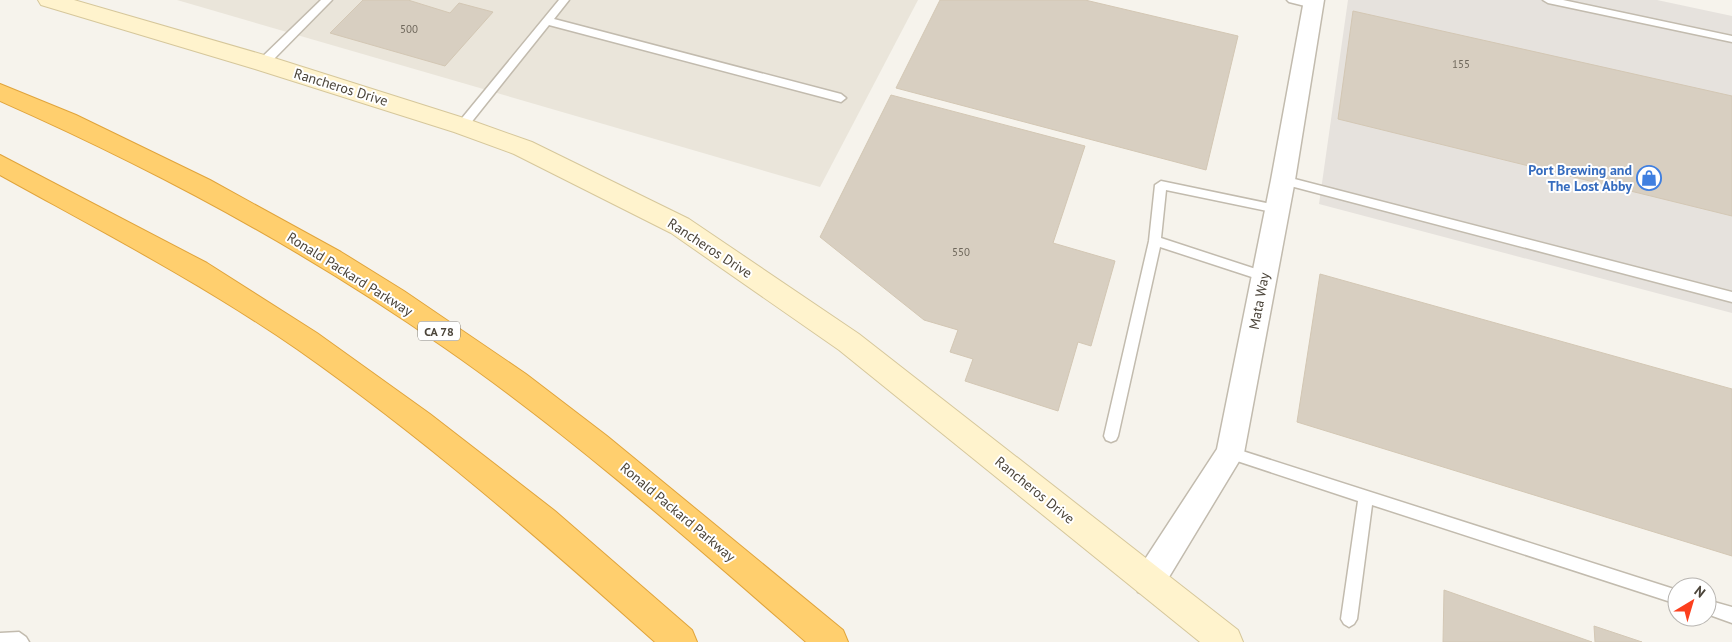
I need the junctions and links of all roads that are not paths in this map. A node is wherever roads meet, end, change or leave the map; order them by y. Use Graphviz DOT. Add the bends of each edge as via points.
graph roads {
  1 [pos="49,0"];
  2 [pos="327,0"];
  3 [pos="564,0"];
  4 [pos="1548,0"];
  5 [pos="1306,2"];
  6 [pos="548,22"];
  7 [pos="1732,40"];
  8 [pos="264,63"];
  9 [pos="0,92"];
  10 [pos="841,98"];
  11 [pos="462,126"];
  12 [pos="0,164"];
  13 [pos="1283,180"];
  14 [pos="1277,209"];
  15 [pos="1155,241"];
  16 [pos="1264,276"];
  17 [pos="1732,297"];
  18 [pos="1111,436"];
  19 [pos="1230,453"];
  20 [pos="1366,497"];
  21 [pos="1150,581"];
  22 [pos="1667,594"];
  23 [pos="1717,610"];
  24 [pos="1732,615"];
  25 [pos="1349,619"];
  26 [pos="0,641"];
  27 [pos="21,642"];
  28 [pos="680,642"];
  29 [pos="831,642"];
  30 [pos="1226,642"];
  1 -- 8 [label="main road, Rancheros Drive"];
  2 -- 8 [label="lane"];
  3 -- 6 [label="lane"];
  4 -- 7 [label="lane"];
  5 -- 13 [label="street, Mata Way"];
  6 -- 10 [label="lane"];
  6 -- 11 [label="lane"];
  8 -- 11 [label="main road, Rancheros Drive"];
  9 -- 29 [label="highway, Ronald Packard Parkway / CA 78" via="75,124 236,206 376,288 514,382 666,500"];
  11 -- 21 [label="main road, Rancheros Drive" via="523,148 680,226 850,342"];
  12 -- 28 [label="highway" via="198,271 307,342 420,423 544,522"];
  13 -- 14 [label="street, Mata Way"];
  13 -- 17 [label="lane"];
  14 -- 15 [label="lane" via="1161,185"];
  14 -- 16 [label="street, Mata Way"];
  15 -- 16 [label="lane"];
  15 -- 18 [label="lane"];
  16 -- 19 [label="street, Mata Way"];
  19 -- 20 [label="lane"];
  19 -- 21 [label="street, Mata Way"];
  20 -- 22 [label="lane"];
  20 -- 25 [label="lane"];
  21 -- 30 [label="main road, Rancheros Drive"];
  23 -- 24 [label="lane"];
  26 -- 27 [label="lane"];
}
